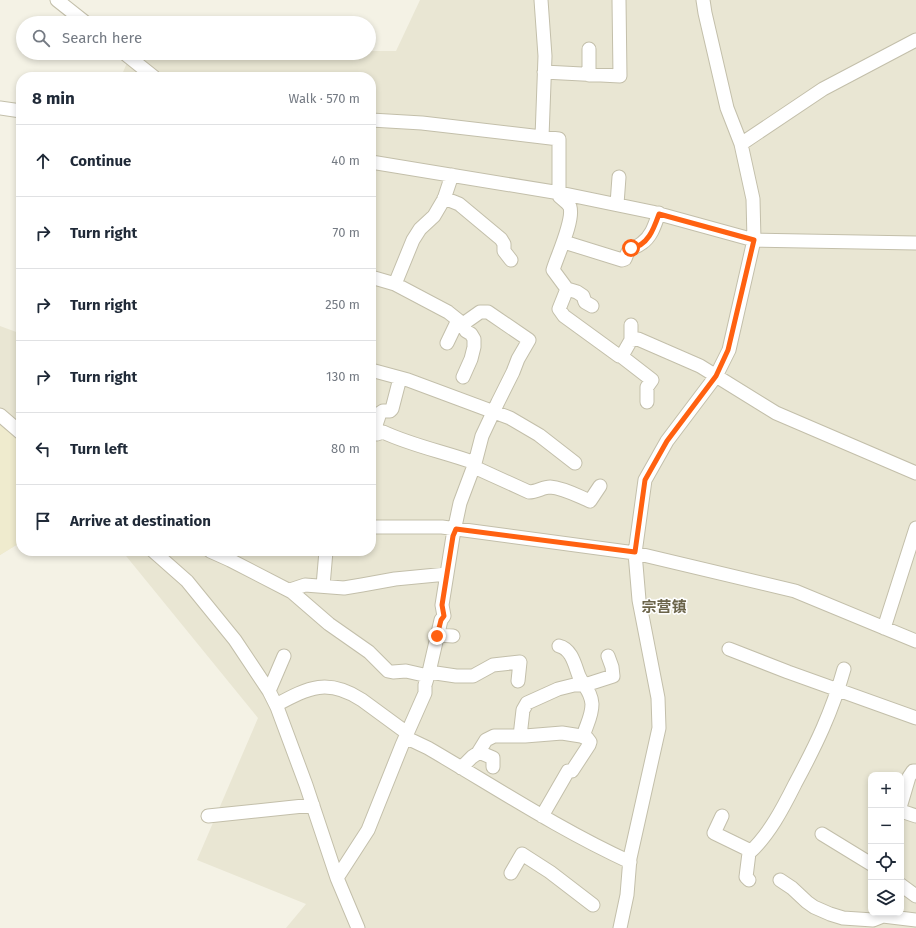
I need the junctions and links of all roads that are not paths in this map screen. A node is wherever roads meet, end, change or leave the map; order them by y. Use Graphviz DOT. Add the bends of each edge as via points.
graph roads {
  1 [pos="57,0"];
  2 [pos="540,0"];
  3 [pos="619,0"];
  4 [pos="703,0"];
  5 [pos="77,16"];
  6 [pos="916,40"];
  7 [pos="589,49"];
  8 [pos="133,60"];
  9 [pos="148,72"];
  10 [pos="544,72"];
  11 [pos="589,75"];
  12 [pos="0,108"];
  13 [pos="16,110"];
  14 [pos="376,120"];
  15 [pos="542,137"];
  16 [pos="741,144"];
  17 [pos="376,163"];
  18 [pos="452,175"];
  19 [pos="619,177"];
  20 [pos="560,193"];
  21 [pos="444,198"];
  22 [pos="617,204"];
  23 [pos="659,214"];
  24 [pos="754,240"];
  25 [pos="564,242"];
  26 [pos="916,243"];
  27 [pos="511,260"];
  28 [pos="376,278"];
  29 [pos="395,284"];
  30 [pos="566,289"];
  31 [pos="592,306"];
  32 [pos="461,322"];
  33 [pos="631,325"];
  34 [pos="631,340"];
  35 [pos="447,343"];
  36 [pos="621,356"];
  37 [pos="376,371"];
  38 [pos="716,376"];
  39 [pos="463,377"];
  40 [pos="400,378"];
  41 [pos="647,402"];
  42 [pos="493,411"];
  43 [pos="0,415"];
  44 [pos="376,425"];
  45 [pos="16,429"];
  46 [pos="376,434"];
  47 [pos="575,463"];
  48 [pos="474,465"];
  49 [pos="916,473"];
  50 [pos="600,486"];
  51 [pos="376,527"];
  52 [pos="916,528"];
  53 [pos="456,529"];
  54 [pos="635,552"];
  55 [pos="159,556"];
  56 [pos="221,556"];
  57 [pos="326,556"];
  58 [pos="447,574"];
  59 [pos="323,586"];
  60 [pos="292,592"];
  61 [pos="884,628"];
  62 [pos="438,635"];
  63 [pos="453,636"];
  64 [pos="916,641"];
  65 [pos="559,646"];
  66 [pos="729,649"];
  67 [pos="284,656"];
  68 [pos="608,656"];
  69 [pos="844,669"];
  70 [pos="429,674"];
  71 [pos="518,681"];
  72 [pos="585,685"];
  73 [pos="839,689"];
  74 [pos="269,691"];
  75 [pos="276,705"];
  76 [pos="916,718"];
  77 [pos="520,736"];
  78 [pos="405,737"];
  79 [pos="583,737"];
  80 [pos="479,752"];
  81 [pos="492,767"];
  82 [pos="461,768"];
  83 [pos="916,771"];
  84 [pos="904,794"];
  85 [pos="313,806"];
  86 [pos="904,812"];
  87 [pos="208,816"];
  88 [pos="542,816"];
  89 [pos="722,816"];
  90 [pos="916,816"];
  91 [pos="822,834"];
  92 [pos="751,851"];
  93 [pos="630,862"];
  94 [pos="868,862"];
  95 [pos="511,873"];
  96 [pos="337,878"];
  97 [pos="749,880"];
  98 [pos="780,880"];
  99 [pos="904,888"];
  100 [pos="916,896"];
  101 [pos="593,905"];
  102 [pos="880,916"];
  103 [pos="883,916"];
  104 [pos="916,920"];
  105 [pos="358,928"];
  106 [pos="620,928"];
  1 -- 5 [label="street"];
  2 -- 10 [label="street"];
  3 -- 11 [label="street" via="620,76"];
  4 -- 16 [label="street" via="727,108"];
  6 -- 16 [label="street" via="823,89"];
  7 -- 11 [label="street"];
  8 -- 9 [label="street"];
  10 -- 11 [label="street"];
  10 -- 15 [label="street"];
  12 -- 13 [label="street"];
  14 -- 15 [label="street"];
  15 -- 20 [label="street" via="559,139"];
  16 -- 24 [label="street" via="753,199"];
  17 -- 18 [label="street"];
  18 -- 20 [label="street"];
  18 -- 21 [label="street"];
  19 -- 22 [label="street"];
  20 -- 22 [label="street"];
  20 -- 25 [label="street" via="559,196 570,208"];
  21 -- 27 [label="street" via="459,204 501,239 504,251"];
  21 -- 29 [label="street" via="434,216 413,240"];
  22 -- 23 [label="street"];
  23 -- 24 [label="street"];
  23 -- 25 [label="street" via="652,232 642,244 628,250 625,259 622,260"];
  24 -- 26 [label="street"];
  24 -- 38 [label="street" via="728,350"];
  25 -- 30 [label="street" via="553,270"];
  28 -- 29 [label="street"];
  29 -- 32 [label="street" via="448,312"];
  30 -- 31 [label="street" via="577,292"];
  30 -- 36 [label="street" via="559,309 561,313"];
  32 -- 35 [label="street"];
  32 -- 39 [label="street" via="474,339 471,359"];
  32 -- 42 [label="street" via="480,312 488,312 529,340"];
  33 -- 34 [label="street"];
  34 -- 36 [label="street"];
  34 -- 38 [label="street" via="638,339 700,366"];
  36 -- 41 [label="street" via="652,380 647,387"];
  37 -- 40 [label="street"];
  38 -- 49 [label="street" via="776,413"];
  38 -- 54 [label="street" via="667,441 645,480"];
  40 -- 42 [label="street"];
  40 -- 44 [label="street" via="392,409 380,413"];
  42 -- 47 [label="street" via="539,435"];
  42 -- 48 [label="street" via="482,436"];
  43 -- 45 [label="street"];
  46 -- 48 [label="street" via="383,432"];
  48 -- 50 [label="street" via="529,492 551,487 590,501"];
  48 -- 53 [label="street" via="460,503"];
  51 -- 53 [label="street"];
  52 -- 61 [label="street"];
  53 -- 54 [label="street"];
  53 -- 58 [label="street"];
  54 -- 61 [label="street" via="795,590"];
  54 -- 93 [label="street" via="639,600 658,698 658,728"];
  55 -- 74 [label="street" via="197,593 235,640"];
  56 -- 60 [label="street"];
  57 -- 59 [label="street"];
  58 -- 59 [label="street" via="395,578 344,588"];
  58 -- 62 [label="street" via="442,605 444,616"];
  59 -- 60 [label="street" via="305,585 293,589"];
  60 -- 70 [label="street" via="328,624 365,649 388,671 406,670"];
  61 -- 64 [label="street"];
  62 -- 63 [label="street"];
  62 -- 70 [label="street"];
  65 -- 72 [label="street" via="567,651 576,663"];
  66 -- 73 [label="street"];
  67 -- 74 [label="street"];
  68 -- 72 [label="street" via="613,676"];
  69 -- 73 [label="street"];
  70 -- 71 [label="street" via="473,676 494,665 520,662"];
  70 -- 78 [label="street" via="425,693"];
  72 -- 77 [label="street" via="558,689 527,703 522,710"];
  72 -- 79 [label="street" via="589,691 592,709"];
  73 -- 76 [label="street"];
  73 -- 92 [label="street" via="819,738 784,806"];
  74 -- 75 [label="street"];
  75 -- 78 [label="street" via="311,688 332,687 362,700"];
  75 -- 85 [label="street"];
  77 -- 79 [label="street" via="562,733"];
  77 -- 80 [label="street" via="494,736 486,740"];
  78 -- 82 [label="street"];
  78 -- 96 [label="street" via="368,830"];
  79 -- 88 [label="street" via="590,742 589,745 572,771 568,771"];
  80 -- 81 [label="street" via="493,758"];
  80 -- 82 [label="street"];
  82 -- 88 [label="street"];
  83 -- 84 [label="street" via="909,777"];
  85 -- 87 [label="street"];
  85 -- 96 [label="street"];
  86 -- 90 [label="street"];
  88 -- 93 [label="street" via="595,846"];
  89 -- 92 [label="street" via="714,833"];
  91 -- 94 [label="street"];
  92 -- 97 [label="street" via="746,877"];
  93 -- 106 [label="street"];
  95 -- 101 [label="street" via="522,854"];
  96 -- 105 [label="street"];
  98 -- 102 [label="street" via="814,907 830,914 843,918 873,920"];
  99 -- 100 [label="street"];
  103 -- 104 [label="street"];
}
